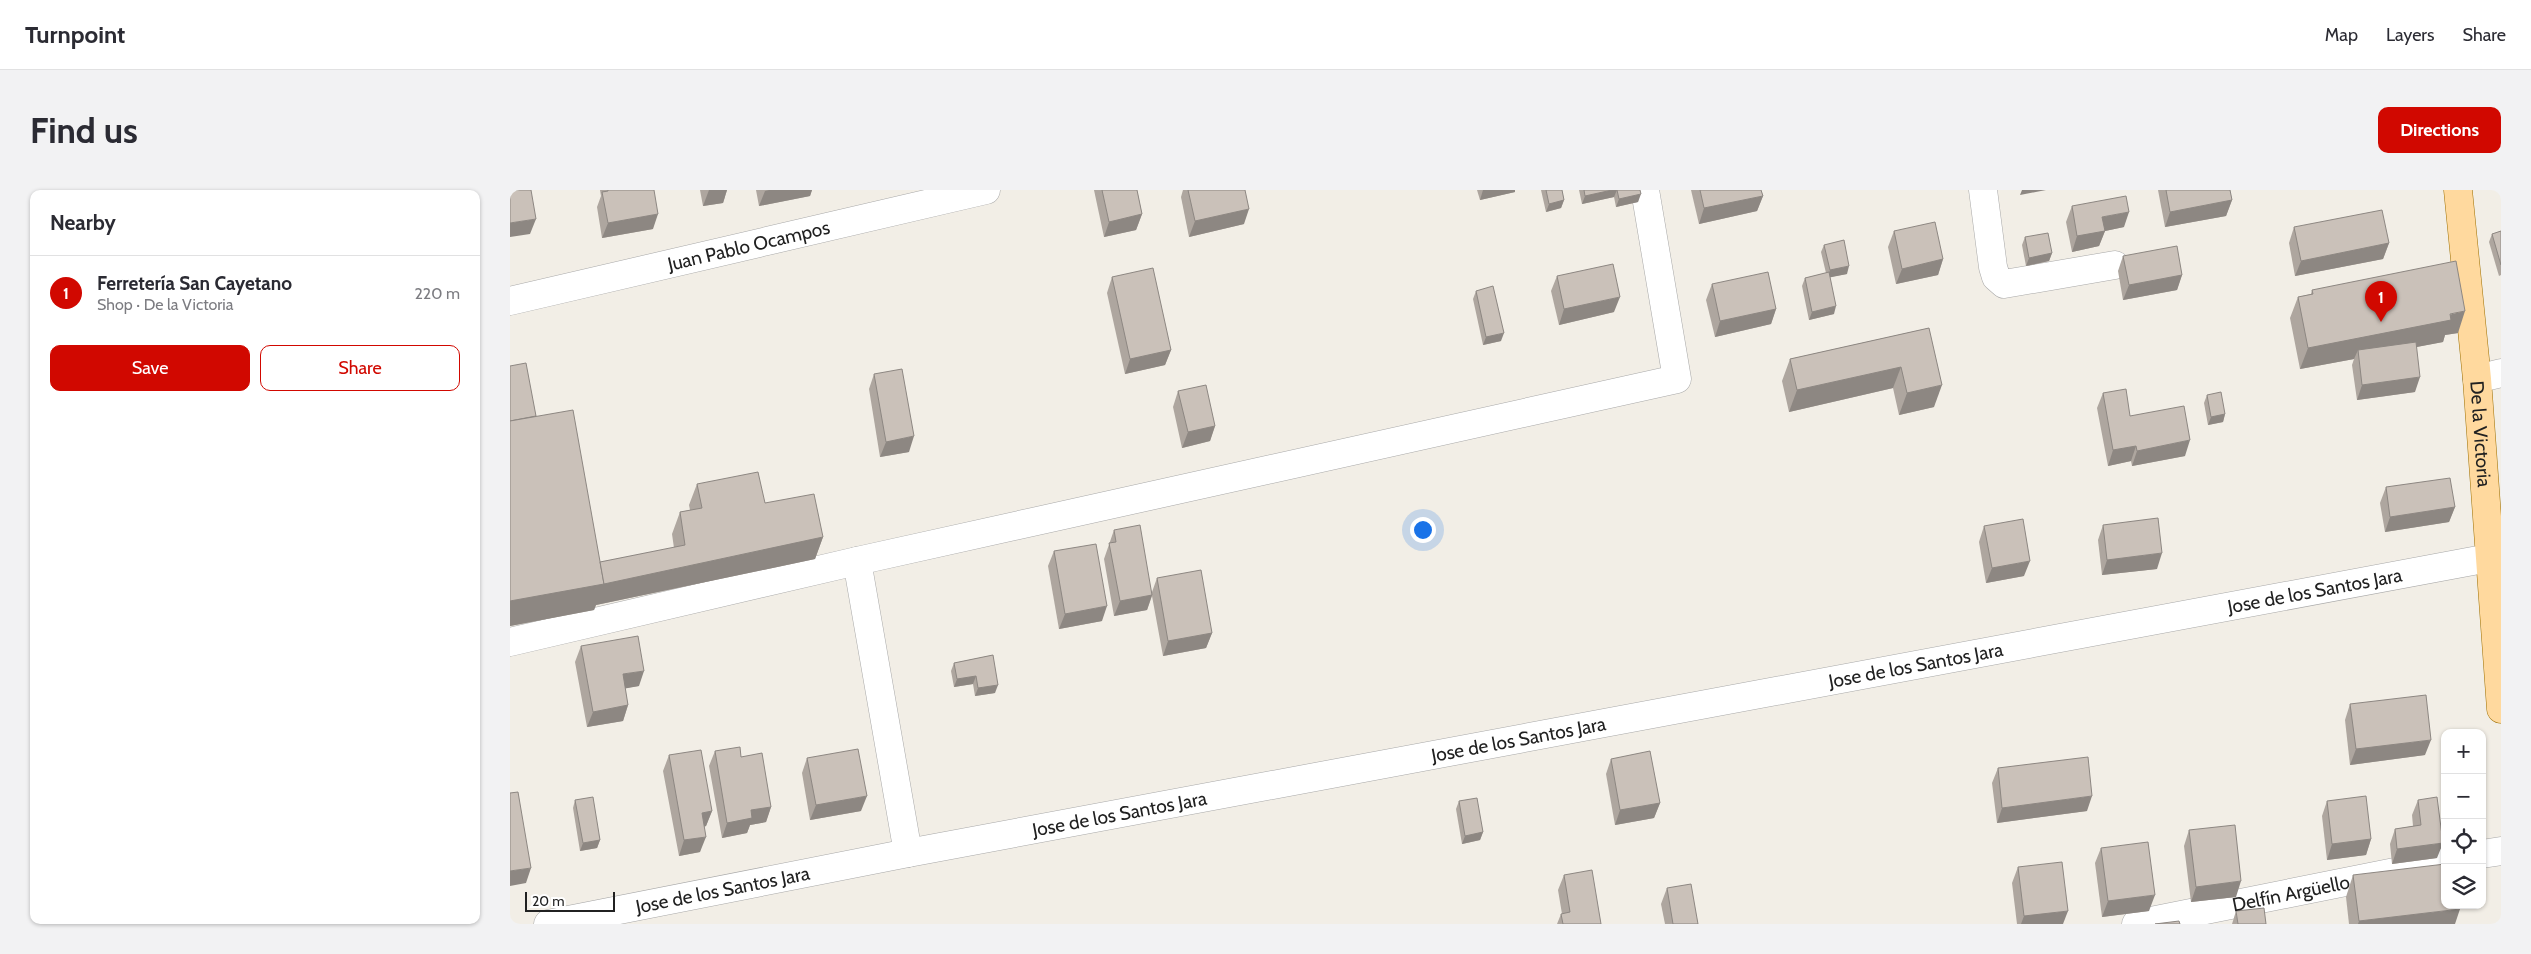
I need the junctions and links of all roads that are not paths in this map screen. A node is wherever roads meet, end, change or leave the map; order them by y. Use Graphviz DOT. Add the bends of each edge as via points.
graph roads {
  1 [pos="986,190"];
  2 [pos="1645,190"];
  3 [pos="1983,190"];
  4 [pos="2458,190"];
  5 [pos="2115,265"];
  6 [pos="510,301"];
  7 [pos="2489,376"];
  8 [pos="2489,558"];
  9 [pos="857,561"];
  10 [pos="510,642"];
  11 [pos="2501,708"];
  12 [pos="2501,851"];
  13 [pos="908,852"];
  14 [pos="2486,853"];
  15 [pos="2441,863"];
  16 [pos="548,924"];
  17 [pos="2136,924"];
  1 -- 6 [label="street, Juan Pablo Ocampos"];
  2 -- 9 [label="street" via="1677,379"];
  3 -- 5 [label="street" via="1993,267 1996,277 2004,284"];
  4 -- 7 [label="main road, De la Victoria"];
  7 -- 8 [label="main road, De la Victoria"];
  8 -- 11 [label="main road, De la Victoria"];
  8 -- 13 [label="street, Jose de los Santos Jara"];
  9 -- 10 [label="street"];
  9 -- 13 [label="street"];
  12 -- 14 [label="street"];
  13 -- 16 [label="street, Jose de los Santos Jara"];
  15 -- 17 [label="street, Delfín Argüello"];
}
